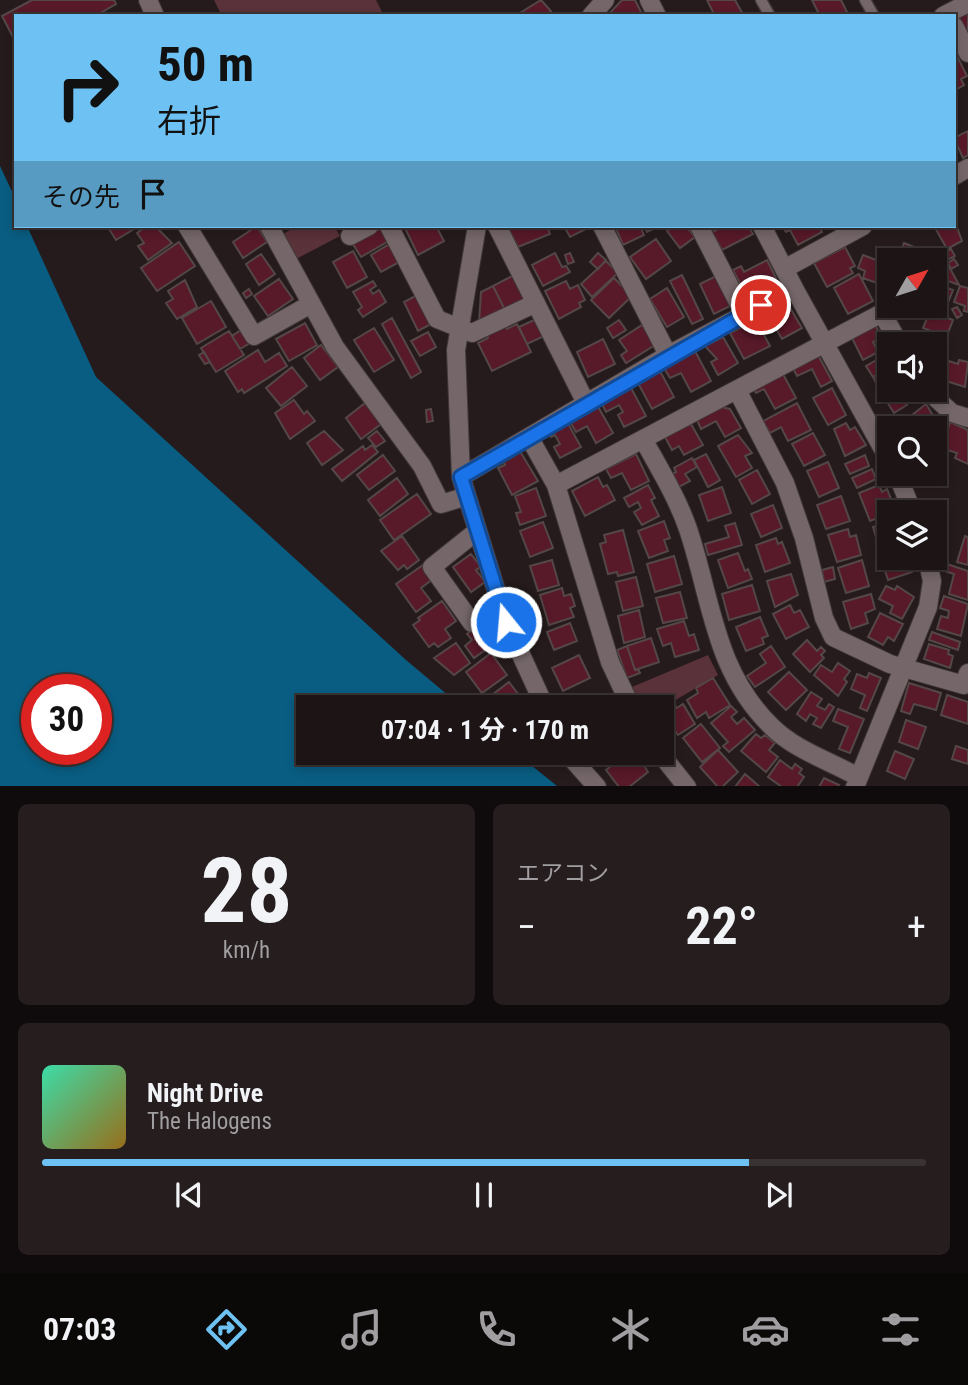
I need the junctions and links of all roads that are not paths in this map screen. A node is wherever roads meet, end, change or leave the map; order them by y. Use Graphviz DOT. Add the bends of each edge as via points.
graph roads {
  1 [pos="605,0"];
  2 [pos="968,3"];
  3 [pos="589,11"];
  4 [pos="953,14"];
  5 [pos="956,32"];
  6 [pos="968,53"];
  7 [pos="188,228"];
  8 [pos="270,228"];
  9 [pos="365,228"];
  10 [pos="390,228"];
  11 [pos="477,228"];
  12 [pos="498,228"];
  13 [pos="604,228"];
  14 [pos="700,228"];
  15 [pos="763,228"];
  16 [pos="859,228"];
  17 [pos="350,236"];
  18 [pos="784,269"];
  19 [pos="794,288"];
  20 [pos="536,303"];
  21 [pos="311,304"];
  22 [pos="744,314"];
  23 [pos="459,331"];
  24 [pos="893,332"];
  25 [pos="824,342"];
  26 [pos="668,355"];
  27 [pos="737,390"];
  28 [pos="940,402"];
  29 [pos="586,403"];
  30 [pos="968,418"];
  31 [pos="529,437"];
  32 [pos="877,438"];
  33 [pos="643,439"];
  34 [pos="461,477"];
  35 [pos="556,485"];
  36 [pos="467,496"];
  37 [pos="477,531"];
  38 [pos="930,570"];
  39 [pos="500,604"];
  40 [pos="904,669"];
  41 [pos="968,673"];
  42 [pos="540,695"];
  43 [pos="625,695"];
  44 [pos="578,765"];
  45 [pos="670,765"];
  46 [pos="857,782"];
  47 [pos="597,786"];
  48 [pos="687,786"];
  1 -- 3 [label="street"];
  2 -- 4 [label="street"];
  5 -- 6 [label="street"];
  7 -- 21 [label="street" via="254,336"];
  8 -- 21 [label="street"];
  9 -- 17 [label="street"];
  10 -- 23 [label="street" via="437,319"];
  11 -- 23 [label="street"];
  12 -- 20 [label="street"];
  13 -- 26 [label="street"];
  14 -- 22 [label="street"];
  15 -- 18 [label="street"];
  16 -- 18 [label="street"];
  18 -- 19 [label="street"];
  19 -- 22 [label="street"];
  19 -- 25 [label="street"];
  20 -- 23 [label="street" via="471,333"];
  20 -- 29 [label="street"];
  21 -- 36 [label="street" via="335,347 422,466 441,504"];
  22 -- 26 [label="street"];
  23 -- 34 [label="street"];
  24 -- 25 [label="street" via="882,313"];
  25 -- 27 [label="street"];
  25 -- 32 [label="street"];
  26 -- 29 [label="street"];
  27 -- 33 [label="street"];
  27 -- 40 [label="street" via="785,483 833,636"];
  28 -- 30 [label="street" via="952,413"];
  29 -- 31 [label="street"];
  31 -- 34 [label="street"];
  31 -- 35 [label="street"];
  33 -- 35 [label="street"];
  33 -- 46 [label="street" via="677,501 722,656 735,681 771,726"];
  34 -- 36 [label="street"];
  35 -- 43 [label="street" via="610,662"];
  36 -- 37 [label="street"];
  37 -- 39 [label="street"];
  37 -- 39 [label="street" via="432,567 472,623"];
  38 -- 40 [label="street" via="928,607"];
  39 -- 42 [label="street"];
  40 -- 41 [label="street" via="964,685"];
  40 -- 46 [label="street"];
  44 -- 47 [label="street"];
  45 -- 48 [label="street"];
}
